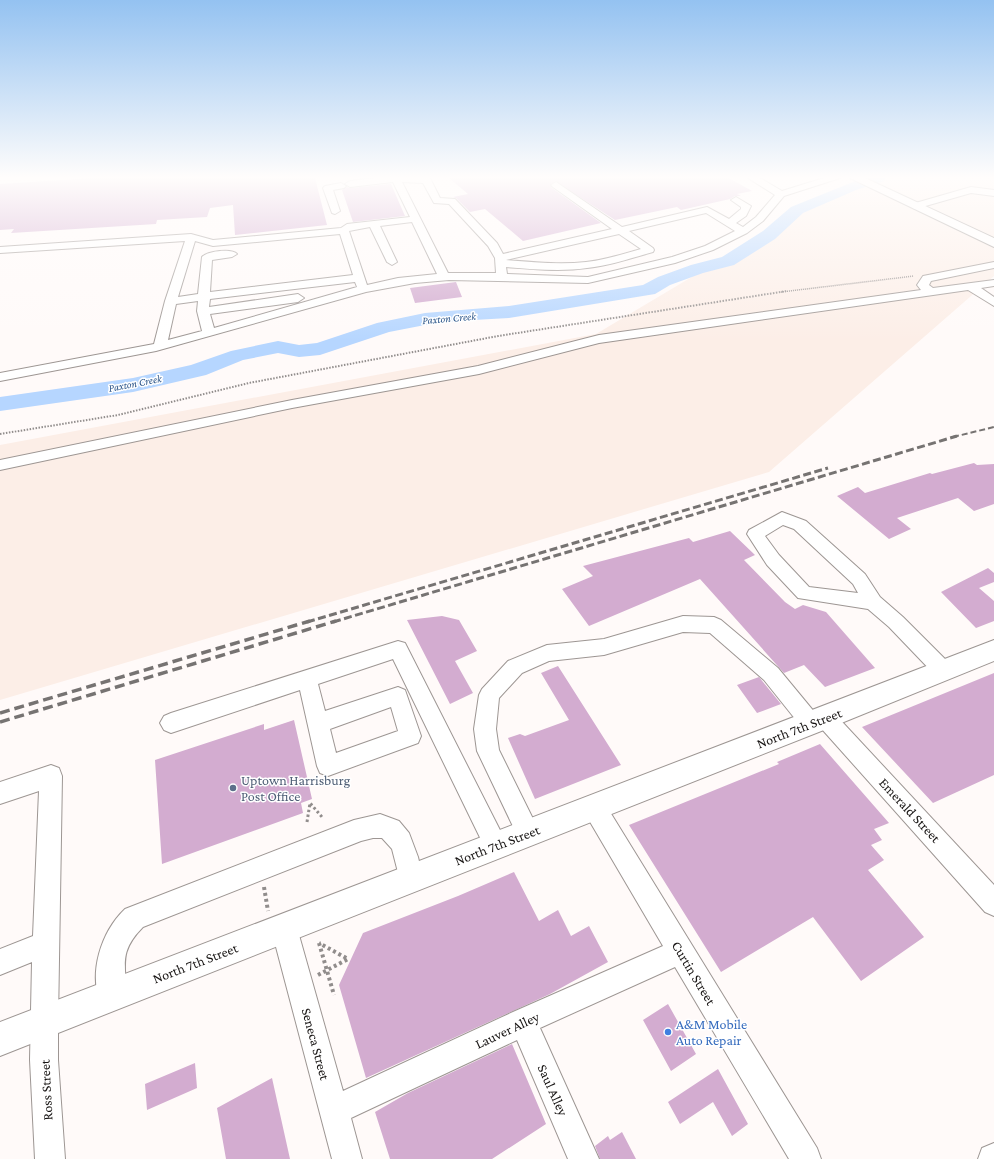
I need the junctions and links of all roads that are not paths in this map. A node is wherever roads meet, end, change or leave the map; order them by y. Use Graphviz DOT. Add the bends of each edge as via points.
graph roads {
  1 [pos="343,232"];
  2 [pos="344,232"];
  3 [pos="378,232"];
  4 [pos="422,232"];
  5 [pos="481,232"];
  6 [pos="611,232"];
  7 [pos="622,232"];
  8 [pos="739,232"];
  9 [pos="972,232"];
  10 [pos="186,238"];
  11 [pos="994,242"];
  12 [pos="0,250"];
  13 [pos="649,250"];
  14 [pos="232,254"];
  15 [pos="500,261"];
  16 [pos="392,262"];
  17 [pos="667,262"];
  18 [pos="994,265"];
  19 [pos="444,277"];
  20 [pos="502,277"];
  21 [pos="994,283"];
  22 [pos="361,284"];
  23 [pos="971,287"];
  24 [pos="931,293"];
  25 [pos="203,297"];
  26 [pos="298,298"];
  27 [pos="171,301"];
  28 [pos="994,302"];
  29 [pos="203,311"];
  30 [pos="209,333"];
  31 [pos="160,346"];
  32 [pos="0,377"];
  33 [pos="0,465"];
  34 [pos="873,602"];
  35 [pos="994,650"];
  36 [pos="944,670"];
  37 [pos="307,678"];
  38 [pos="818,720"];
  39 [pos="171,723"];
  40 [pos="318,723"];
  41 [pos="0,793"];
  42 [pos="594,807"];
  43 [pos="528,833"];
  44 [pos="496,846"];
  45 [pos="411,879"];
  46 [pos="993,900"];
  47 [pos="276,919"];
  48 [pos="46,944"];
  49 [pos="681,951"];
  50 [pos="0,962"];
  51 [pos="111,995"];
  52 [pos="44,1021"];
  53 [pos="523,1022"];
  54 [pos="0,1039"];
  55 [pos="334,1111"];
  56 [pos="50,1159"];
  57 [pos="347,1159"];
  58 [pos="584,1159"];
  59 [pos="806,1159"];
  1 -- 10 [label="street" via="213,243"];
  2 -- 22 [label="street"];
  3 -- 16 [label="street"];
  4 -- 19 [label="street"];
  5 -- 15 [label="street" via="493,245"];
  6 -- 15 [label="street"];
  7 -- 13 [label="street"];
  8 -- 17 [label="street" via="709,248"];
  9 -- 11 [label="main road"];
  10 -- 12 [label="street"];
  10 -- 27 [label="street"];
  13 -- 15 [label="street" via="581,266 557,267"];
  13 -- 17 [label="street"];
  14 -- 25 [label="street" via="206,257"];
  15 -- 20 [label="street"];
  17 -- 20 [label="street" via="588,280"];
  18 -- 24 [label="street" via="928,278 923,285"];
  19 -- 20 [label="street"];
  19 -- 22 [label="street"];
  21 -- 23 [label="street"];
  22 -- 25 [label="street" via="324,281"];
  22 -- 30 [label="street"];
  23 -- 24 [label="street"];
  23 -- 28 [label="street"];
  24 -- 33 [label="street" via="599,339 480,370 292,404"];
  25 -- 27 [label="street"];
  25 -- 29 [label="street"];
  26 -- 29 [label="street"];
  27 -- 31 [label="street"];
  29 -- 30 [label="street"];
  30 -- 31 [label="street"];
  31 -- 32 [label="street"];
  34 -- 34 [label="street" via="804,593 773,560 755,534 782,518 800,525 859,579"];
  34 -- 36 [label="street"];
  35 -- 36 [label="main road, North 7th Street"];
  36 -- 38 [label="main road, North 7th Street"];
  37 -- 39 [label="street"];
  37 -- 40 [label="street"];
  37 -- 44 [label="street" via="398,649"];
  38 -- 42 [label="main road, North 7th Street"];
  38 -- 43 [label="street, Emerald Street" via="771,674 714,625 683,624 604,646 547,653 515,667 489,695 485,729 488,751"];
  38 -- 46 [label="street, Emerald Street"];
  40 -- 40 [label="street" via="328,766 410,736 398,696"];
  41 -- 48 [label="street, Ross Street" via="51,776"];
  42 -- 43 [label="main road, North 7th Street"];
  42 -- 49 [label="street, Curtin Street"];
  43 -- 44 [label="main road, North 7th Street"];
  44 -- 45 [label="main road, North 7th Street"];
  45 -- 47 [label="main road, North 7th Street"];
  45 -- 51 [label="street" via="404,850 393,830 384,826 371,826 354,832 134,918 116,940 111,954"];
  47 -- 51 [label="main road, North 7th Street"];
  47 -- 55 [label="street, Seneca Street"];
  48 -- 50 [label="street"];
  48 -- 52 [label="street, Ross Street"];
  49 -- 53 [label="street, Lauver Alley"];
  49 -- 59 [label="street, Curtin Street"];
  51 -- 52 [label="main road, North 7th Street"];
  52 -- 54 [label="main road, North 7th Street"];
  52 -- 56 [label="street, Ross Street"];
  53 -- 55 [label="street, Lauver Alley"];
  53 -- 58 [label="street, Saul Alley"];
  55 -- 57 [label="street, Seneca Street"];
}
